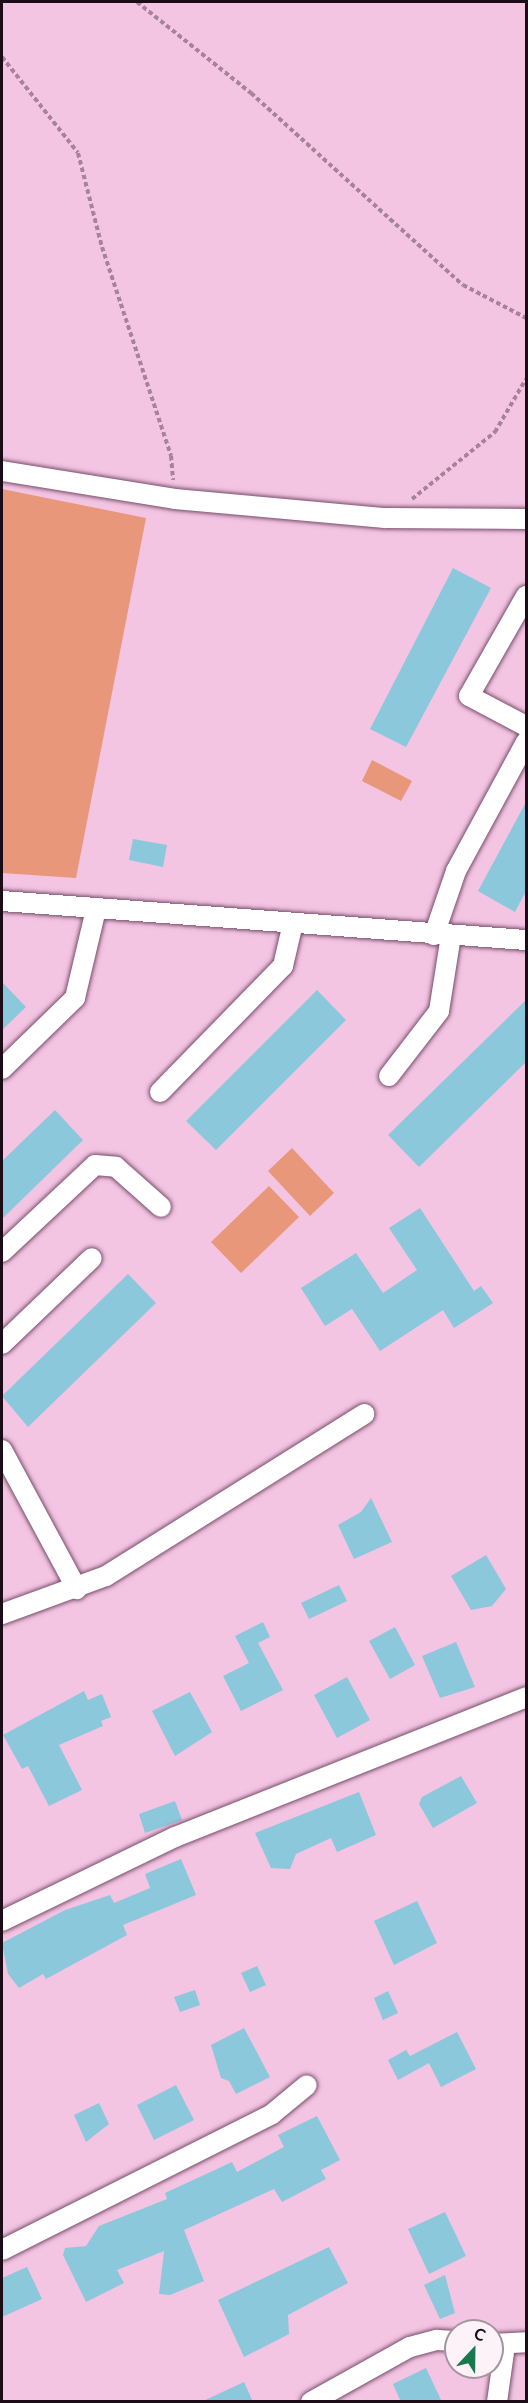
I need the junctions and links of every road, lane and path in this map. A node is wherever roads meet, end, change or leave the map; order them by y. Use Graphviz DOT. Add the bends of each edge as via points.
graph roads {
  1 [pos="137,2"];
  2 [pos="2,57"];
  3 [pos="526,318"];
  4 [pos="526,380"];
  5 [pos="2,471"];
  6 [pos="175,499"];
  7 [pos="385,518"];
  8 [pos="526,519"];
  9 [pos="526,596"];
  10 [pos="526,726"];
  11 [pos="526,742"];
  12 [pos="2,901"];
  13 [pos="96,909"];
  14 [pos="292,923"];
  15 [pos="443,935"];
  16 [pos="526,940"];
  17 [pos="2,1069"];
  18 [pos="389,1076"];
  19 [pos="160,1092"];
  20 [pos="161,1207"];
  21 [pos="2,1252"];
  22 [pos="92,1258"];
  23 [pos="2,1344"];
  24 [pos="364,1414"];
  25 [pos="2,1450"];
  26 [pos="77,1589"];
  27 [pos="2,1614"];
  28 [pos="526,1697"];
  29 [pos="2,1921"];
  30 [pos="307,2085"];
  31 [pos="2,2250"];
  32 [pos="444,2340"];
  33 [pos="526,2342"];
  34 [pos="504,2344"];
  35 [pos="497,2379"];
  36 [pos="311,2402"];
  37 [pos="497,2402"];
  1 -- 3 [label="path" via="251,93 463,285"];
  2 -- 6 [label="path" via="78,153 102,247 171,456"];
  4 -- 7 [label="path" via="495,432 440,480"];
  5 -- 6 [label="street"];
  6 -- 7 [label="street"];
  7 -- 8 [label="street"];
  9 -- 10 [label="street" via="469,696"];
  11 -- 15 [label="street" via="456,871"];
  12 -- 13 [label="street"];
  13 -- 14 [label="street"];
  13 -- 17 [label="street" via="75,998"];
  14 -- 15 [label="street"];
  14 -- 19 [label="street" via="283,966"];
  15 -- 16 [label="street"];
  15 -- 18 [label="street" via="439,1011"];
  20 -- 21 [label="street" via="116,1167 95,1165"];
  22 -- 23 [label="street"];
  24 -- 26 [label="street" via="165,1544"];
  25 -- 26 [label="street"];
  26 -- 27 [label="street"];
  28 -- 29 [label="street" via="175,1837"];
  30 -- 31 [label="street" via="272,2115"];
  32 -- 36 [label="street" via="411,2347"];
  33 -- 34 [label="street"];
  35 -- 37 [label="street"];
}
